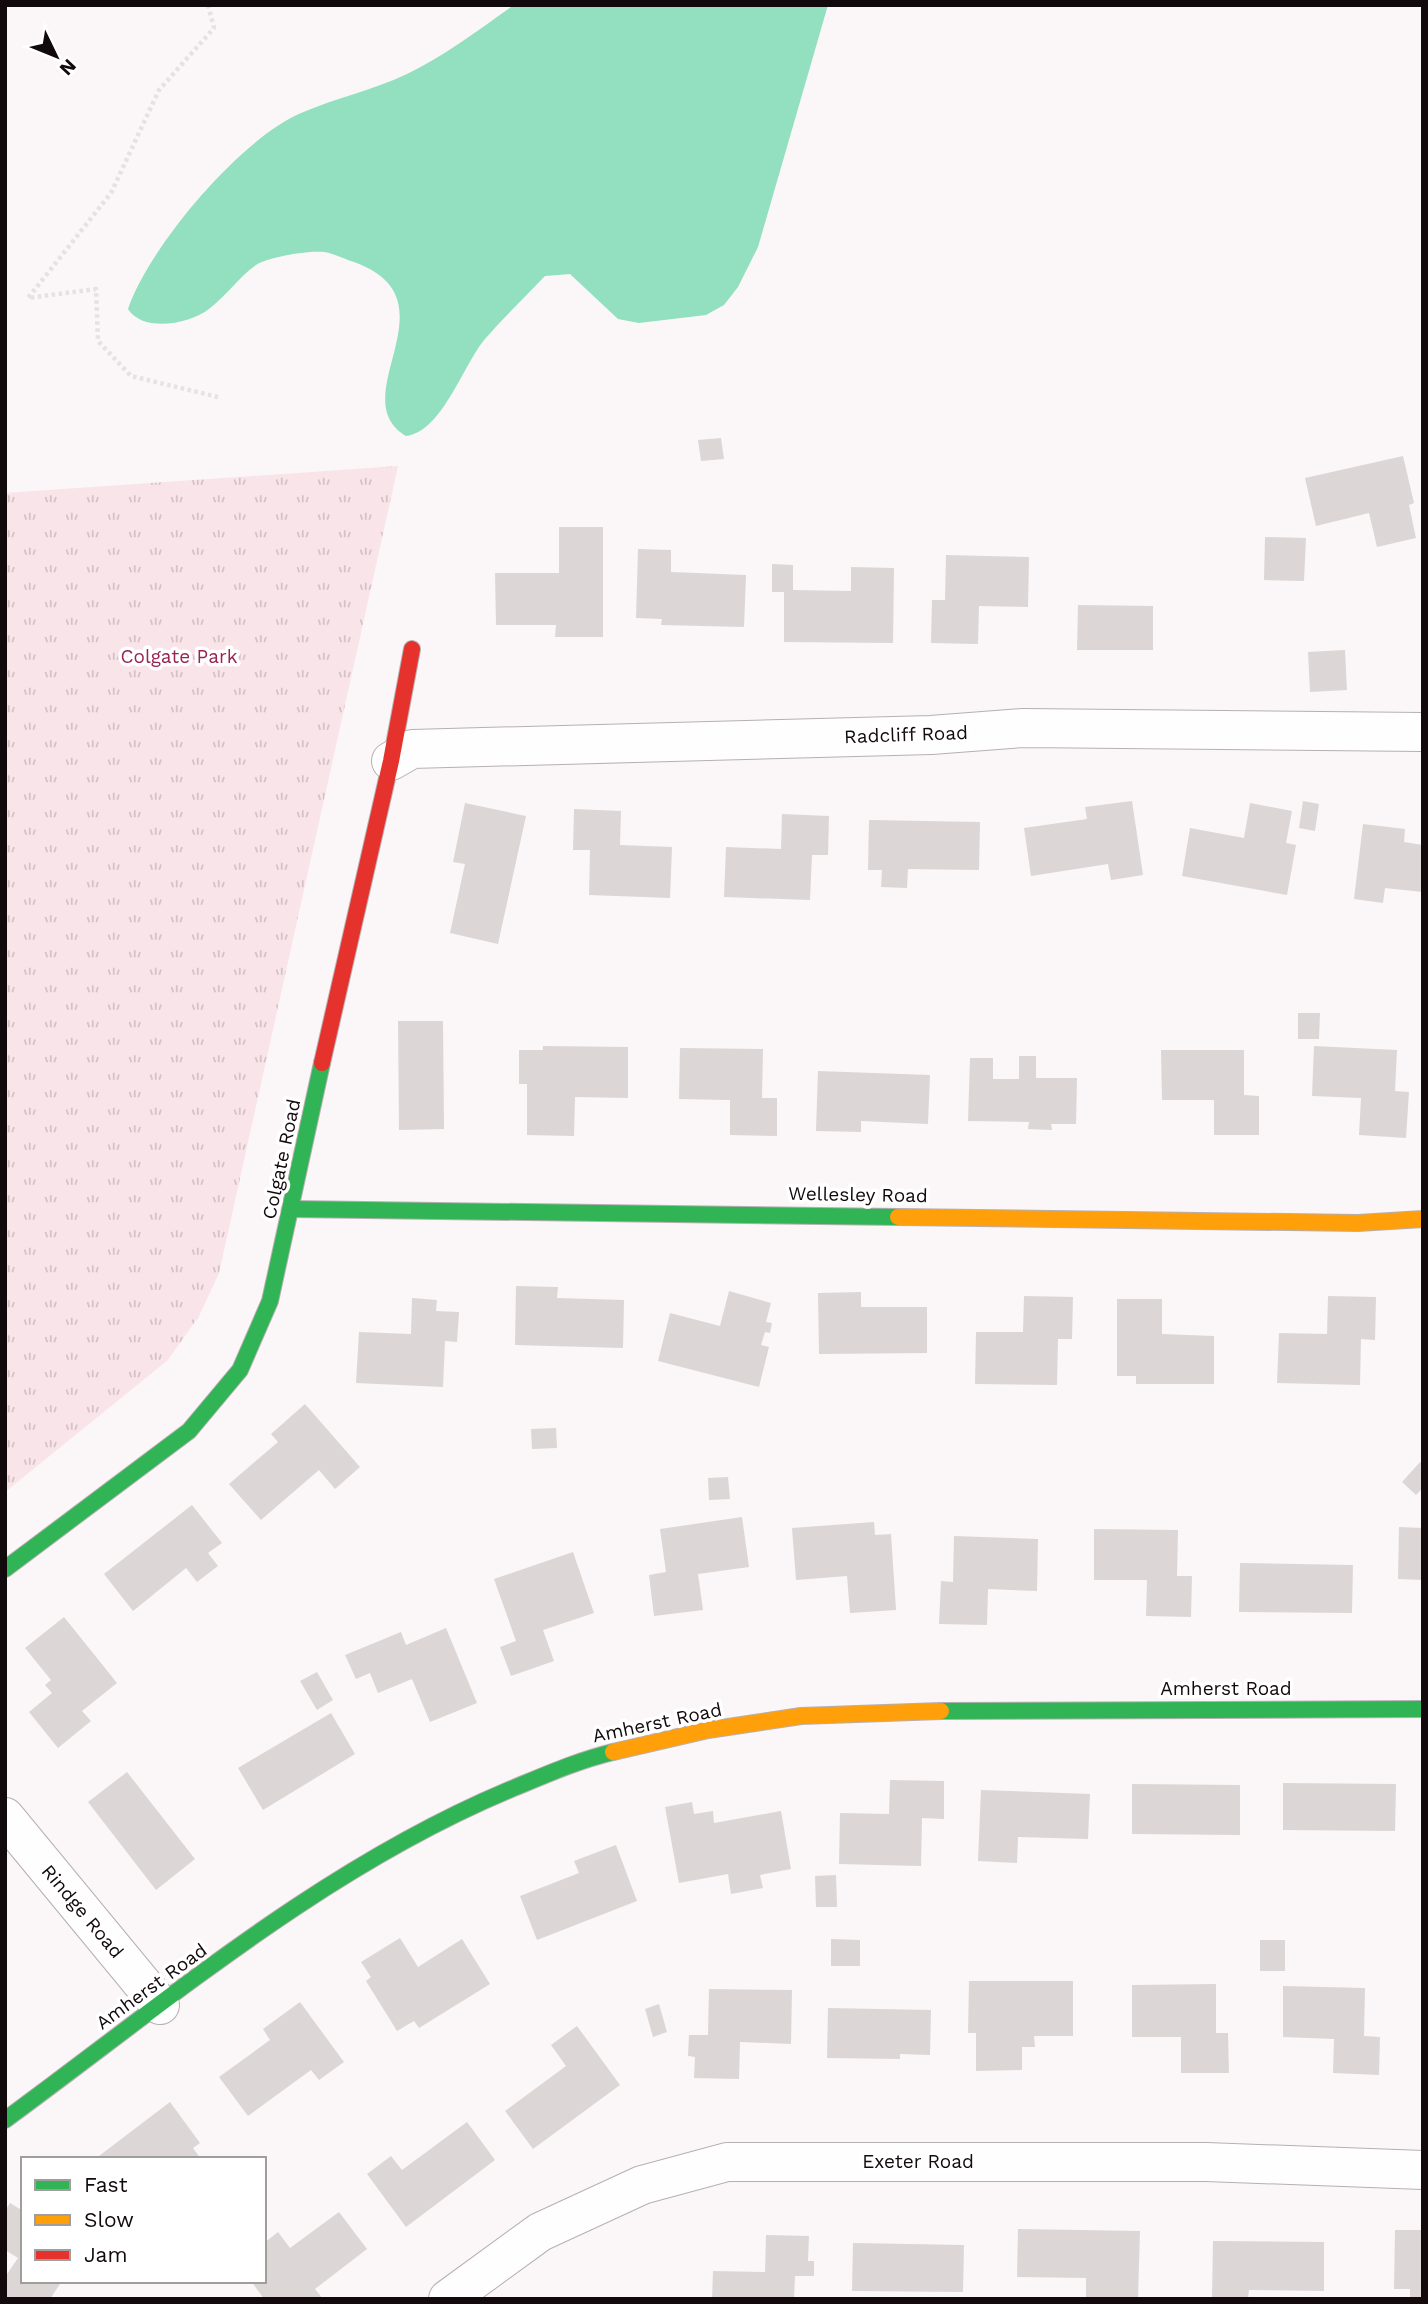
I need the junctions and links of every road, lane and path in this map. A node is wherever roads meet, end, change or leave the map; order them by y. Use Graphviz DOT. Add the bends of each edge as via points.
graph roads {
  1 [pos="208,5"];
  2 [pos="218,397"];
  3 [pos="412,649"];
  4 [pos="1423,732"];
  5 [pos="391,761"];
  6 [pos="292,1209"];
  7 [pos="1423,1219"];
  8 [pos="5,1569"];
  9 [pos="1423,1709"];
  10 [pos="5,1817"];
  11 [pos="160,2005"];
  12 [pos="5,2120"];
  13 [pos="1423,2170"];
  14 [pos="448,2299"];
  1 -- 2 [label="path" via="214,28 159,90 110,193 27,298 96,289 97,341 131,376"];
  3 -- 5 [label="street, Colgate Road"];
  4 -- 5 [label="street, Radcliff Road" via="1023,728 931,735 412,749"];
  5 -- 6 [label="street, Colgate Road"];
  6 -- 7 [label="street, Wellesley Road" via="1358,1223"];
  6 -- 8 [label="street, Colgate Road" via="270,1301 240,1370 189,1431"];
  9 -- 11 [label="street, Amherst Road" via="1006,1709 801,1716 708,1730 581,1760 450,1815 316,1892"];
  10 -- 11 [label="street, Rindge Road"];
  11 -- 12 [label="street, Amherst Road"];
  13 -- 14 [label="street, Exeter Road" via="1206,2162 727,2162 642,2185 540,2232"];
}
